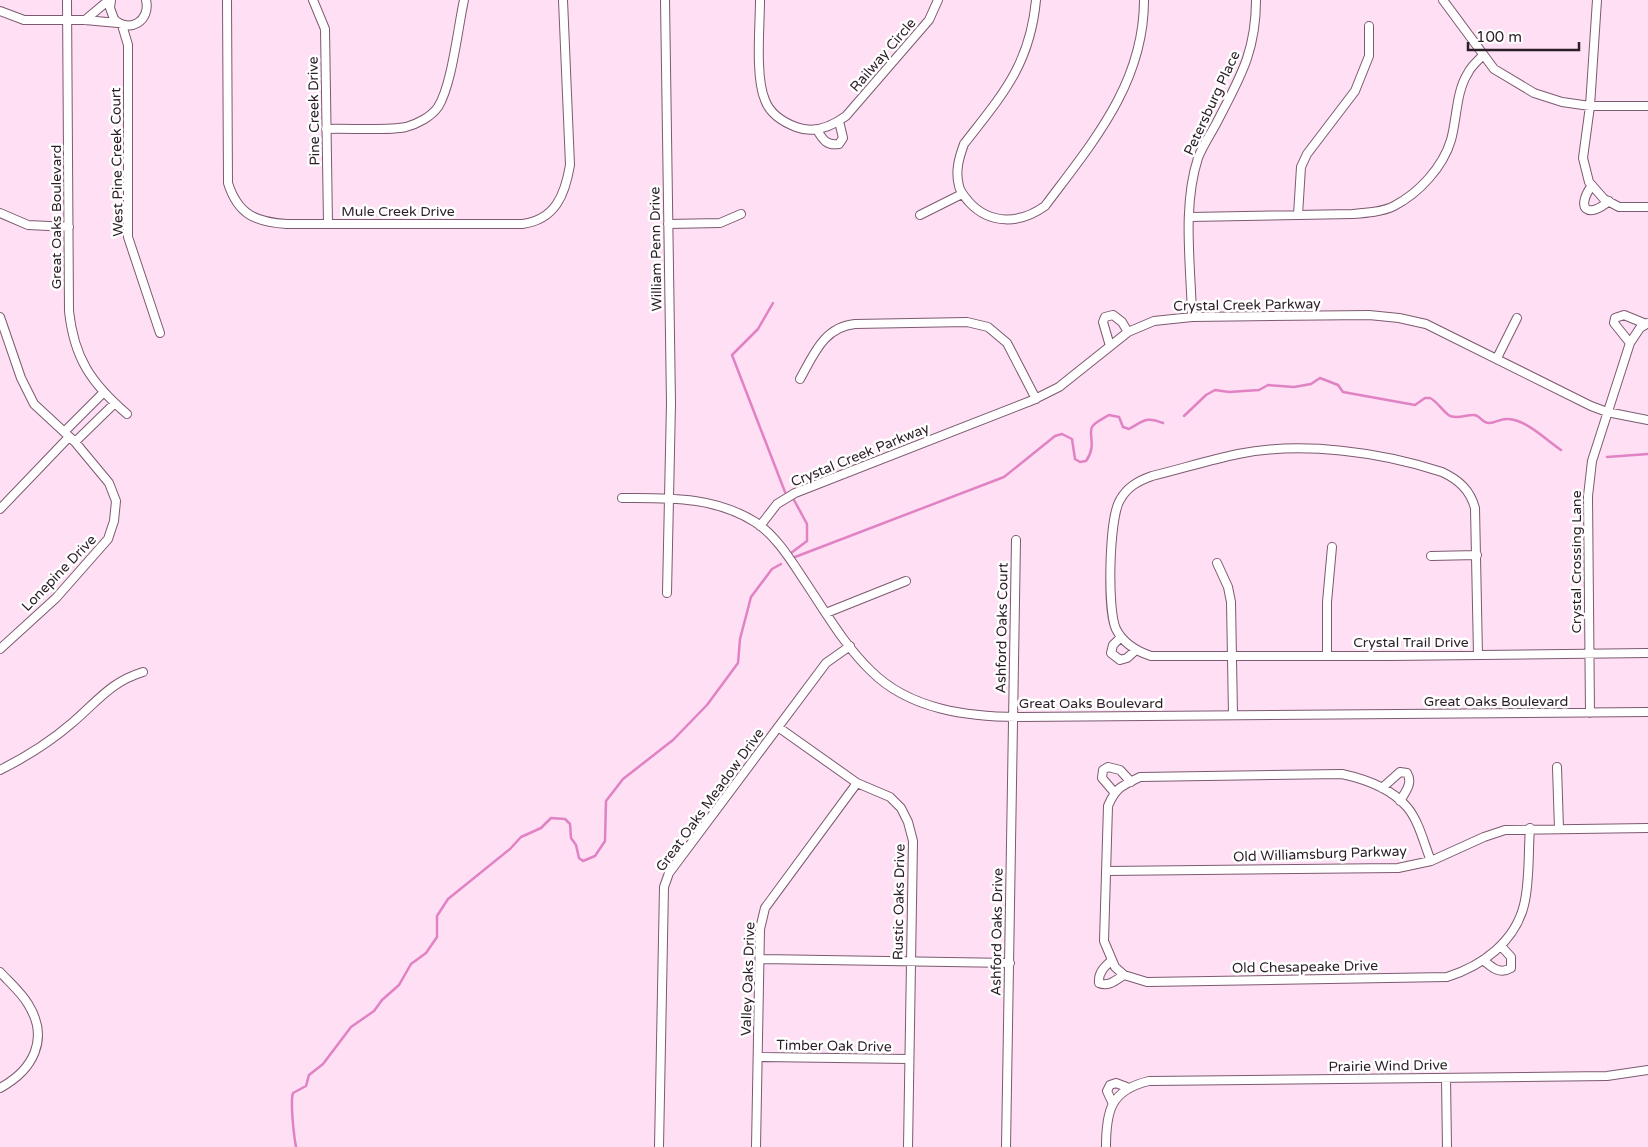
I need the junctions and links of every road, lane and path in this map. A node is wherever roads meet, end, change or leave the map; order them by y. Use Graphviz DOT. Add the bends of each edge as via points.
graph roads {
  1 [pos="67,0"];
  2 [pos="110,0"];
  3 [pos="153,0"];
  4 [pos="227,0"];
  5 [pos="313,0"];
  6 [pos="464,0"];
  7 [pos="563,0"];
  8 [pos="665,0"];
  9 [pos="760,0"];
  10 [pos="938,0"];
  11 [pos="1036,0"];
  12 [pos="1144,0"];
  13 [pos="1256,0"];
  14 [pos="1443,0"];
  15 [pos="1597,0"];
  16 [pos="146,3"];
  17 [pos="0,11"];
  18 [pos="85,20"];
  19 [pos="67,21"];
  20 [pos="120,24"];
  21 [pos="136,25"];
  22 [pos="1369,26"];
  23 [pos="128,45"];
  24 [pos="1483,55"];
  25 [pos="1590,106"];
  26 [pos="1648,106"];
  27 [pos="839,121"];
  28 [pos="326,129"];
  29 [pos="818,130"];
  30 [pos="1592,186"];
  31 [pos="962,194"];
  32 [pos="1609,201"];
  33 [pos="1648,207"];
  34 [pos="0,213"];
  35 [pos="741,214"];
  36 [pos="920,215"];
  37 [pos="1298,215"];
  38 [pos="1190,217"];
  39 [pos="328,224"];
  40 [pos="668,224"];
  41 [pos="69,227"];
  42 [pos="0,317"];
  43 [pos="1192,317"];
  44 [pos="1517,318"];
  45 [pos="1647,323"];
  46 [pos="1128,332"];
  47 [pos="160,333"];
  48 [pos="1630,343"];
  49 [pos="1110,346"];
  50 [pos="1497,358"];
  51 [pos="800,379"];
  52 [pos="104,392"];
  53 [pos="1036,399"];
  54 [pos="115,403"];
  55 [pos="1607,412"];
  56 [pos="127,414"];
  57 [pos="1648,420"];
  58 [pos="69,437"];
  59 [pos="622,498"];
  60 [pos="669,498"];
  61 [pos="0,509"];
  62 [pos="760,526"];
  63 [pos="1016,540"];
  64 [pos="1332,547"];
  65 [pos="1431,556"];
  66 [pos="1477,556"];
  67 [pos="1216,563"];
  68 [pos="906,581"];
  69 [pos="667,593"];
  70 [pos="826,613"];
  71 [pos="1120,638"];
  72 [pos="850,646"];
  73 [pos="0,649"];
  74 [pos="1136,650"];
  75 [pos="1590,653"];
  76 [pos="1648,653"];
  77 [pos="1478,654"];
  78 [pos="1327,655"];
  79 [pos="1232,656"];
  80 [pos="143,672"];
  81 [pos="1648,712"];
  82 [pos="1590,713"];
  83 [pos="1233,715"];
  84 [pos="1013,717"];
  85 [pos="778,727"];
  86 [pos="1557,767"];
  87 [pos="0,770"];
  88 [pos="1130,782"];
  89 [pos="857,783"];
  90 [pos="1382,788"];
  91 [pos="1114,792"];
  92 [pos="1400,801"];
  93 [pos="1530,828"];
  94 [pos="1560,828"];
  95 [pos="1648,828"];
  96 [pos="1431,860"];
  97 [pos="1106,871"];
  98 [pos="1501,946"];
  99 [pos="760,959"];
  100 [pos="1483,960"];
  101 [pos="911,961"];
  102 [pos="1111,961"];
  103 [pos="1010,963"];
  104 [pos="0,972"];
  105 [pos="1124,975"];
  106 [pos="758,1057"];
  107 [pos="909,1060"];
  108 [pos="1648,1070"];
  109 [pos="1446,1078"];
  110 [pos="0,1088"];
  111 [pos="1129,1088"];
  112 [pos="1113,1104"];
  113 [pos="659,1147"];
  114 [pos="756,1147"];
  115 [pos="908,1147"];
  116 [pos="1006,1147"];
  117 [pos="1106,1147"];
  118 [pos="1447,1147"];
  1 -- 19 [label="street, Great Oaks Boulevard"];
  2 -- 18 [label="street"];
  2 -- 20 [label="street, West Pine Creek Court" via="111,14"];
  3 -- 16 [label="street"];
  4 -- 39 [label="street, Mule Creek Drive" via="228,183 231,194 248,215 265,223"];
  5 -- 28 [label="street, Pine Creek Drive" via="325,28"];
  6 -- 28 [label="street" via="447,81 438,107 432,113 404,128"];
  7 -- 39 [label="street, Mule Creek Drive" via="570,165 566,188 556,205 535,222 522,224"];
  8 -- 40 [label="street, William Penn Drive"];
  9 -- 29 [label="street" via="760,86 765,101 776,116 788,124"];
  10 -- 27 [label="street, Railway Circle" via="929,20"];
  11 -- 31 [label="street" via="1032,32 1018,70 964,144 958,158 958,186"];
  12 -- 31 [label="street" via="1141,34 1119,101 1105,126 1045,206 1033,215 1005,220 987,216 974,208"];
  13 -- 38 [label="street, Petersburg Place" via="1252,48 1199,157 1192,183"];
  14 -- 24 [label="street"];
  15 -- 25 [label="street"];
  16 -- 21 [label="street, West Pine Creek Court" via="144,18"];
  17 -- 19 [label="street" via="24,20"];
  18 -- 19 [label="street"];
  18 -- 20 [label="street"];
  19 -- 41 [label="street, Great Oaks Boulevard"];
  20 -- 21 [label="street"];
  20 -- 23 [label="street, West Pine Creek Court"];
  21 -- 23 [label="street, West Pine Creek Court"];
  22 -- 37 [label="street" via="1369,56 1356,90 1307,154 1301,167"];
  23 -- 47 [label="street, West Pine Creek Court" via="128,237"];
  24 -- 25 [label="street" via="1494,69 1534,93"];
  24 -- 37 [label="street" via="1463,82 1451,141 1442,161 1428,179 1393,206 1368,213"];
  25 -- 26 [label="street"];
  25 -- 30 [label="street" via="1583,158"];
  27 -- 29 [label="street, Railway Circle"];
  27 -- 29 [label="street" via="843,138 839,144 826,143"];
  28 -- 39 [label="street, Pine Creek Drive"];
  30 -- 32 [label="street"];
  30 -- 32 [label="street" via="1584,198 1585,208 1600,210"];
  31 -- 36 [label="street"];
  32 -- 33 [label="street" via="1620,207"];
  34 -- 41 [label="street" via="28,225"];
  35 -- 40 [label="street" via="720,222"];
  37 -- 38 [label="street"];
  38 -- 43 [label="street, Petersburg Place"];
  40 -- 60 [label="street, William Penn Drive"];
  41 -- 52 [label="street, Great Oaks Boulevard" via="72,333 79,357"];
  42 -- 58 [label="street, Lonepine Drive" via="21,378 34,404"];
  43 -- 46 [label="street, Crystal Creek Parkway" via="1154,321"];
  43 -- 50 [label="street, Crystal Creek Parkway" via="1370,315 1399,318 1426,324"];
  44 -- 50 [label="street"];
  45 -- 48 [label="street"];
  45 -- 48 [label="street" via="1624,315 1615,318 1617,328"];
  46 -- 49 [label="street, Crystal Creek Parkway"];
  46 -- 49 [label="street" via="1113,315 1105,317 1103,322"];
  48 -- 55 [label="street, Crystal Crossing Lane"];
  49 -- 53 [label="street, Crystal Creek Parkway" via="1059,387"];
  50 -- 55 [label="street, Crystal Creek Parkway"];
  51 -- 53 [label="street" via="825,337 839,327 855,324 975,323 995,330 1007,343"];
  52 -- 54 [label="street, Great Oaks Boulevard"];
  52 -- 58 [label="street"];
  53 -- 62 [label="street, Crystal Creek Parkway" via="795,493 777,504"];
  54 -- 56 [label="street, Great Oaks Boulevard"];
  54 -- 58 [label="street"];
  55 -- 57 [label="street, Crystal Creek Parkway"];
  55 -- 75 [label="street, Crystal Crossing Lane" via="1588,484"];
  58 -- 61 [label="street"];
  58 -- 73 [label="street, Lonepine Drive" via="109,483 116,501 114,521 108,539 56,598"];
  59 -- 60 [label="street, Great Oaks Boulevard"];
  60 -- 62 [label="street, Great Oaks Boulevard" via="715,504"];
  60 -- 69 [label="street, William Penn Drive"];
  62 -- 70 [label="street, Great Oaks Boulevard" via="773,538"];
  63 -- 84 [label="street, Ashford Oaks Court"];
  64 -- 78 [label="street" via="1327,596"];
  65 -- 66 [label="street"];
  66 -- 71 [label="street" via="1472,499 1459,482 1442,472 1339,451 1289,449 1238,454 1152,476 1128,488 1120,500 1114,511 1112,529 1111,608"];
  66 -- 77 [label="street"];
  67 -- 79 [label="street" via="1230,593"];
  68 -- 70 [label="street"];
  70 -- 72 [label="street, Great Oaks Boulevard"];
  71 -- 74 [label="street"];
  71 -- 74 [label="street" via="1113,645 1111,653 1115,658 1127,658"];
  72 -- 84 [label="street, Great Oaks Boulevard" via="872,672 900,692 934,707 967,715"];
  72 -- 85 [label="street, Great Oaks Meadow Drive" via="826,663"];
  74 -- 79 [label="street, Crystal Trail Drive" via="1158,656"];
  75 -- 76 [label="street, Crystal Trail Drive"];
  75 -- 77 [label="street, Crystal Trail Drive"];
  75 -- 82 [label="street, Crystal Crossing Lane"];
  77 -- 78 [label="street, Crystal Trail Drive"];
  78 -- 79 [label="street, Crystal Trail Drive"];
  79 -- 83 [label="street"];
  80 -- 87 [label="street" via="118,681 42,746"];
  81 -- 82 [label="street, Great Oaks Boulevard"];
  82 -- 83 [label="street, Great Oaks Boulevard"];
  83 -- 84 [label="street, Great Oaks Boulevard"];
  84 -- 103 [label="street, Ashford Oaks Drive"];
  85 -- 89 [label="street, Rustic Oaks Drive"];
  85 -- 113 [label="street, Great Oaks Meadow Drive" via="669,873 664,888"];
  86 -- 94 [label="street"];
  88 -- 90 [label="street" via="1140,777 1342,774"];
  88 -- 91 [label="street"];
  88 -- 91 [label="street" via="1120,770 1108,766 1103,770 1102,778"];
  89 -- 99 [label="street, Valley Oaks Drive" via="766,908 760,929"];
  89 -- 101 [label="street, Rustic Oaks Drive" via="890,797 908,822 913,841"];
  90 -- 92 [label="street"];
  90 -- 92 [label="street" via="1400,772 1407,773 1410,784"];
  91 -- 97 [label="street" via="1108,806"];
  92 -- 96 [label="street" via="1413,816"];
  93 -- 94 [label="street, Old Williamsburg Parkway"];
  93 -- 96 [label="street, Old Williamsburg Parkway" via="1484,836"];
  93 -- 98 [label="street, Old Chesapeake Drive" via="1524,905 1513,931"];
  94 -- 95 [label="street, Old Williamsburg Parkway"];
  96 -- 97 [label="street, Old Williamsburg Parkway" via="1398,868"];
  97 -- 102 [label="street" via="1104,941"];
  98 -- 100 [label="street, Old Chesapeake Drive"];
  98 -- 100 [label="street" via="1511,958 1511,968 1498,971"];
  99 -- 101 [label="street"];
  99 -- 106 [label="street, Valley Oaks Drive"];
  100 -- 105 [label="street, Old Chesapeake Drive" via="1464,972 1429,978 1147,982"];
  101 -- 103 [label="street"];
  101 -- 107 [label="street, Rustic Oaks Drive"];
  102 -- 105 [label="street"];
  102 -- 105 [label="street" via="1102,971 1099,983 1112,984"];
  103 -- 116 [label="street, Ashford Oaks Drive"];
  104 -- 110 [label="street" via="28,1003 38,1030 38,1044 28,1067 15,1080"];
  106 -- 107 [label="street, Timber Oak Drive"];
  106 -- 114 [label="street, Valley Oaks Drive"];
  107 -- 115 [label="street, Rustic Oaks Drive"];
  108 -- 109 [label="street, Prairie Wind Drive" via="1607,1076"];
  109 -- 111 [label="street, Prairie Wind Drive" via="1149,1082"];
  109 -- 118 [label="street"];
  111 -- 112 [label="street, Prairie Wind Drive"];
  111 -- 112 [label="street, Prairie Wind Drive" via="1116,1083 1110,1085 1107,1091"];
  112 -- 117 [label="street, Prairie Wind Drive" via="1106,1120"];
}
